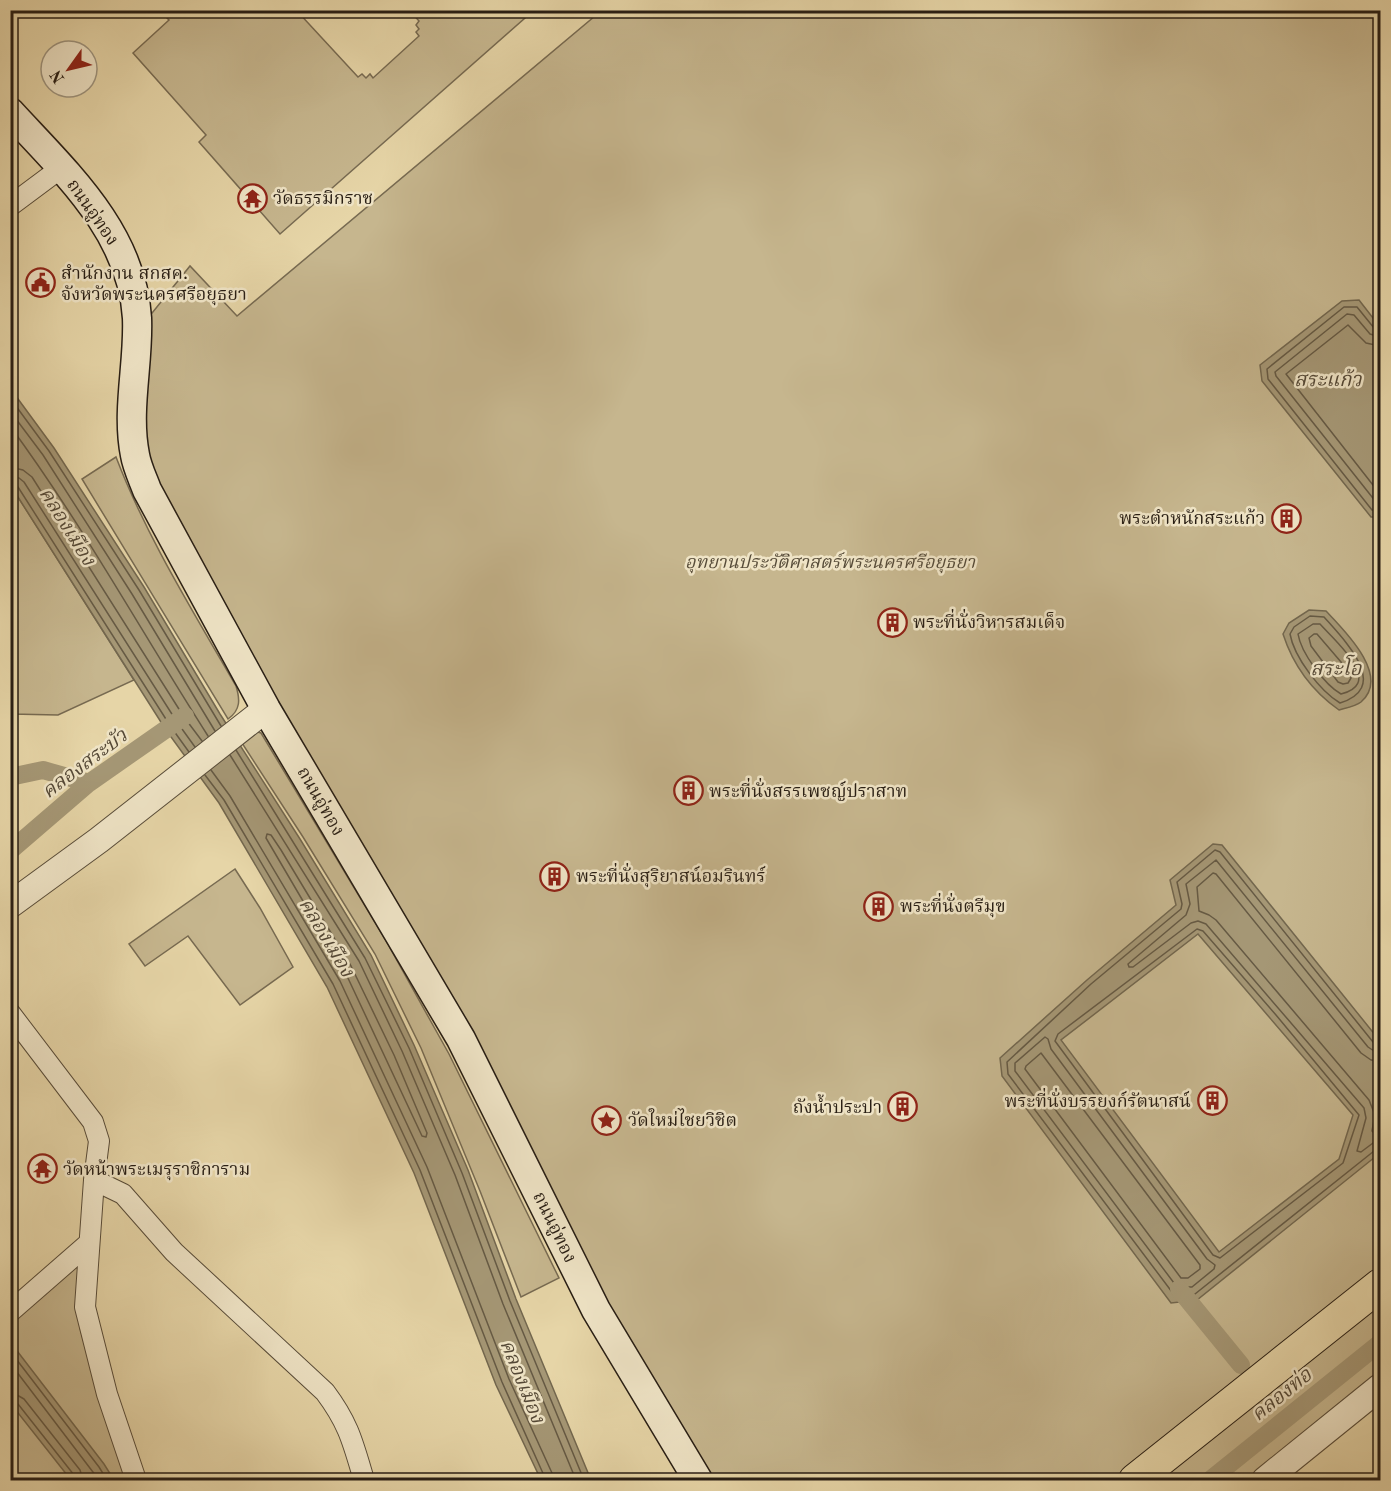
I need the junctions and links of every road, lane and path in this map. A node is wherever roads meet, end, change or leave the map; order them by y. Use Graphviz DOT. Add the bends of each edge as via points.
graph roads {
  1 [pos="10,112"];
  2 [pos="61,168"];
  3 [pos="10,206"];
  4 [pos="258,717"];
  5 [pos="10,905"];
  6 [pos="10,1013"];
  7 [pos="94,1180"];
  8 [pos="89,1243"];
  9 [pos="1380,1285"];
  10 [pos="10,1312"];
  11 [pos="1380,1387"];
  12 [pos="136,1480"];
  13 [pos="364,1480"];
  14 [pos="698,1480"];
  15 [pos="1135,1480"];
  16 [pos="1265,1480"];
  1 -- 2 [label="main road, ถนนอู่ทอง"];
  2 -- 3 [label="street"];
  2 -- 4 [label="main road, ถนนอู่ทอง" via="117,242 132,285 137,318 132,418 135,455 147,490"];
  4 -- 5 [label="street"];
  4 -- 14 [label="main road, ถนนอู่ทอง" via="461,1040 596,1310"];
  6 -- 7 [label="street" via="93,1122 99,1141"];
  7 -- 8 [label="street"];
  7 -- 13 [label="street" via="123,1194 174,1252 325,1392 351,1434"];
  8 -- 10 [label="street"];
  8 -- 12 [label="street" via="85,1307 107,1394"];
  9 -- 15 [label="main road"];
  11 -- 16 [label="street"];
}
